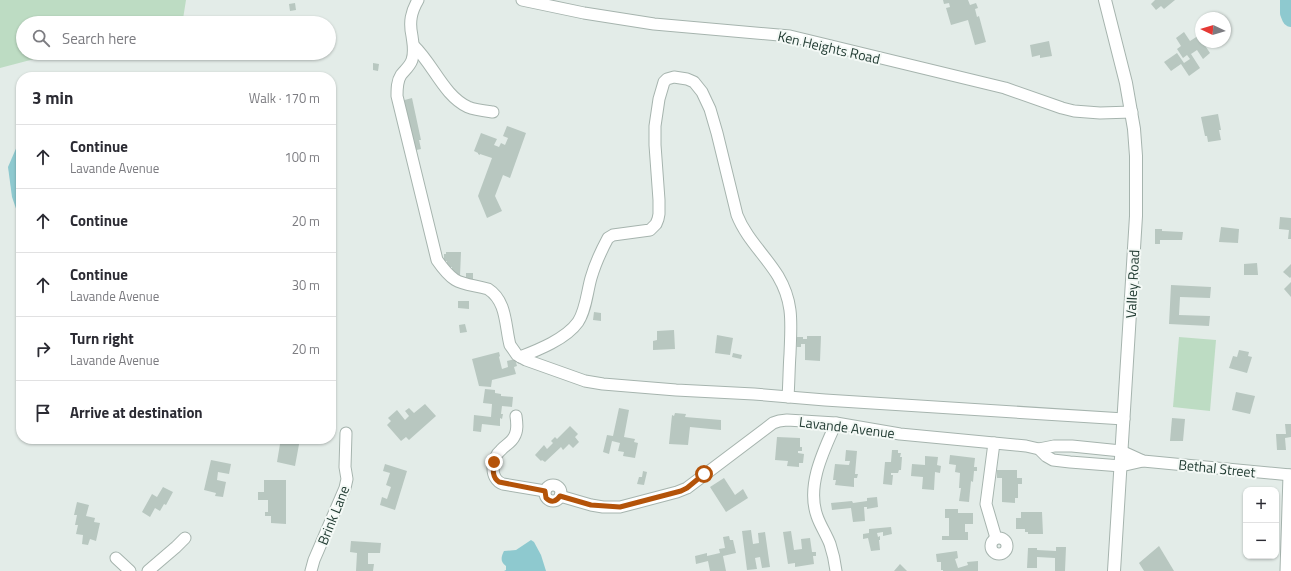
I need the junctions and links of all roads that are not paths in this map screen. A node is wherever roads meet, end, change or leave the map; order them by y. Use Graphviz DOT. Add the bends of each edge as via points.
graph roads {
  1 [pos="418,0"];
  2 [pos="522,0"];
  3 [pos="1105,0"];
  4 [pos="414,46"];
  5 [pos="493,112"];
  6 [pos="1132,112"];
  7 [pos="520,357"];
  8 [pos="788,397"];
  9 [pos="516,416"];
  10 [pos="1124,419"];
  11 [pos="836,423"];
  12 [pos="346,433"];
  13 [pos="994,442"];
  14 [pos="1085,447"];
  15 [pos="1039,449"];
  16 [pos="1121,451"];
  17 [pos="1143,461"];
  18 [pos="1089,464"];
  19 [pos="1121,466"];
  20 [pos="1290,475"];
  21 [pos="185,538"];
  22 [pos="996,538"];
  23 [pos="116,558"];
  24 [pos="130,571"];
  25 [pos="148,571"];
  26 [pos="311,571"];
  27 [pos="836,571"];
  28 [pos="1114,571"];
  29 [pos="1286,571"];
  1 -- 4 [label="street" via="410,18"];
  2 -- 6 [label="street, Ken Heights Road" via="654,24 790,36 998,86 1074,111"];
  3 -- 6 [label="street, Valley Road"];
  4 -- 5 [label="street" via="456,100 469,108"];
  4 -- 7 [label="street" via="412,60 397,86 397,96 437,260 445,272 458,282 492,291 503,310 510,345"];
  6 -- 10 [label="street, Valley Road" via="1136,193"];
  7 -- 8 [label="street" via="543,367 596,383"];
  7 -- 8 [label="street" via="545,346 576,324 608,238 613,235 646,231 656,224 659,214 655,145 657,107 664,82 670,78 682,78 698,85 710,109 740,225 779,277 788,299 791,321"];
  8 -- 10 [label="street"];
  9 -- 11 [label="street, Lavande Avenue" via="516,436 496,456 495,478 499,482 545,491 546,498 552,502 560,496 608,507 642,502 687,488 773,423 787,420"];
  10 -- 16 [label="street, Valley Road"];
  11 -- 13 [label="street, Lavande Avenue" via="900,434"];
  11 -- 27 [label="street" via="821,458 814,489 816,515 830,544"];
  12 -- 26 [label="street, Brink Lane" via="346,488"];
  13 -- 15 [label="street, Lavande Avenue"];
  13 -- 22 [label="street" via="986,504"];
  14 -- 15 [label="street, Lavande Avenue" via="1054,446"];
  14 -- 16 [label="street, Lavande Avenue"];
  14 -- 18 [label="street"];
  15 -- 18 [label="street, Lavande Avenue" via="1053,460"];
  16 -- 17 [label="street, Bethal Street"];
  16 -- 19 [label="street, Valley Road"];
  17 -- 19 [label="street, Bethal Street"];
  17 -- 20 [label="street, Bethal Street"];
  18 -- 19 [label="street, Lavande Avenue"];
  19 -- 28 [label="street, Valley Road"];
  20 -- 29 [label="street"];
  21 -- 25 [label="street"];
  23 -- 24 [label="street"];
}
